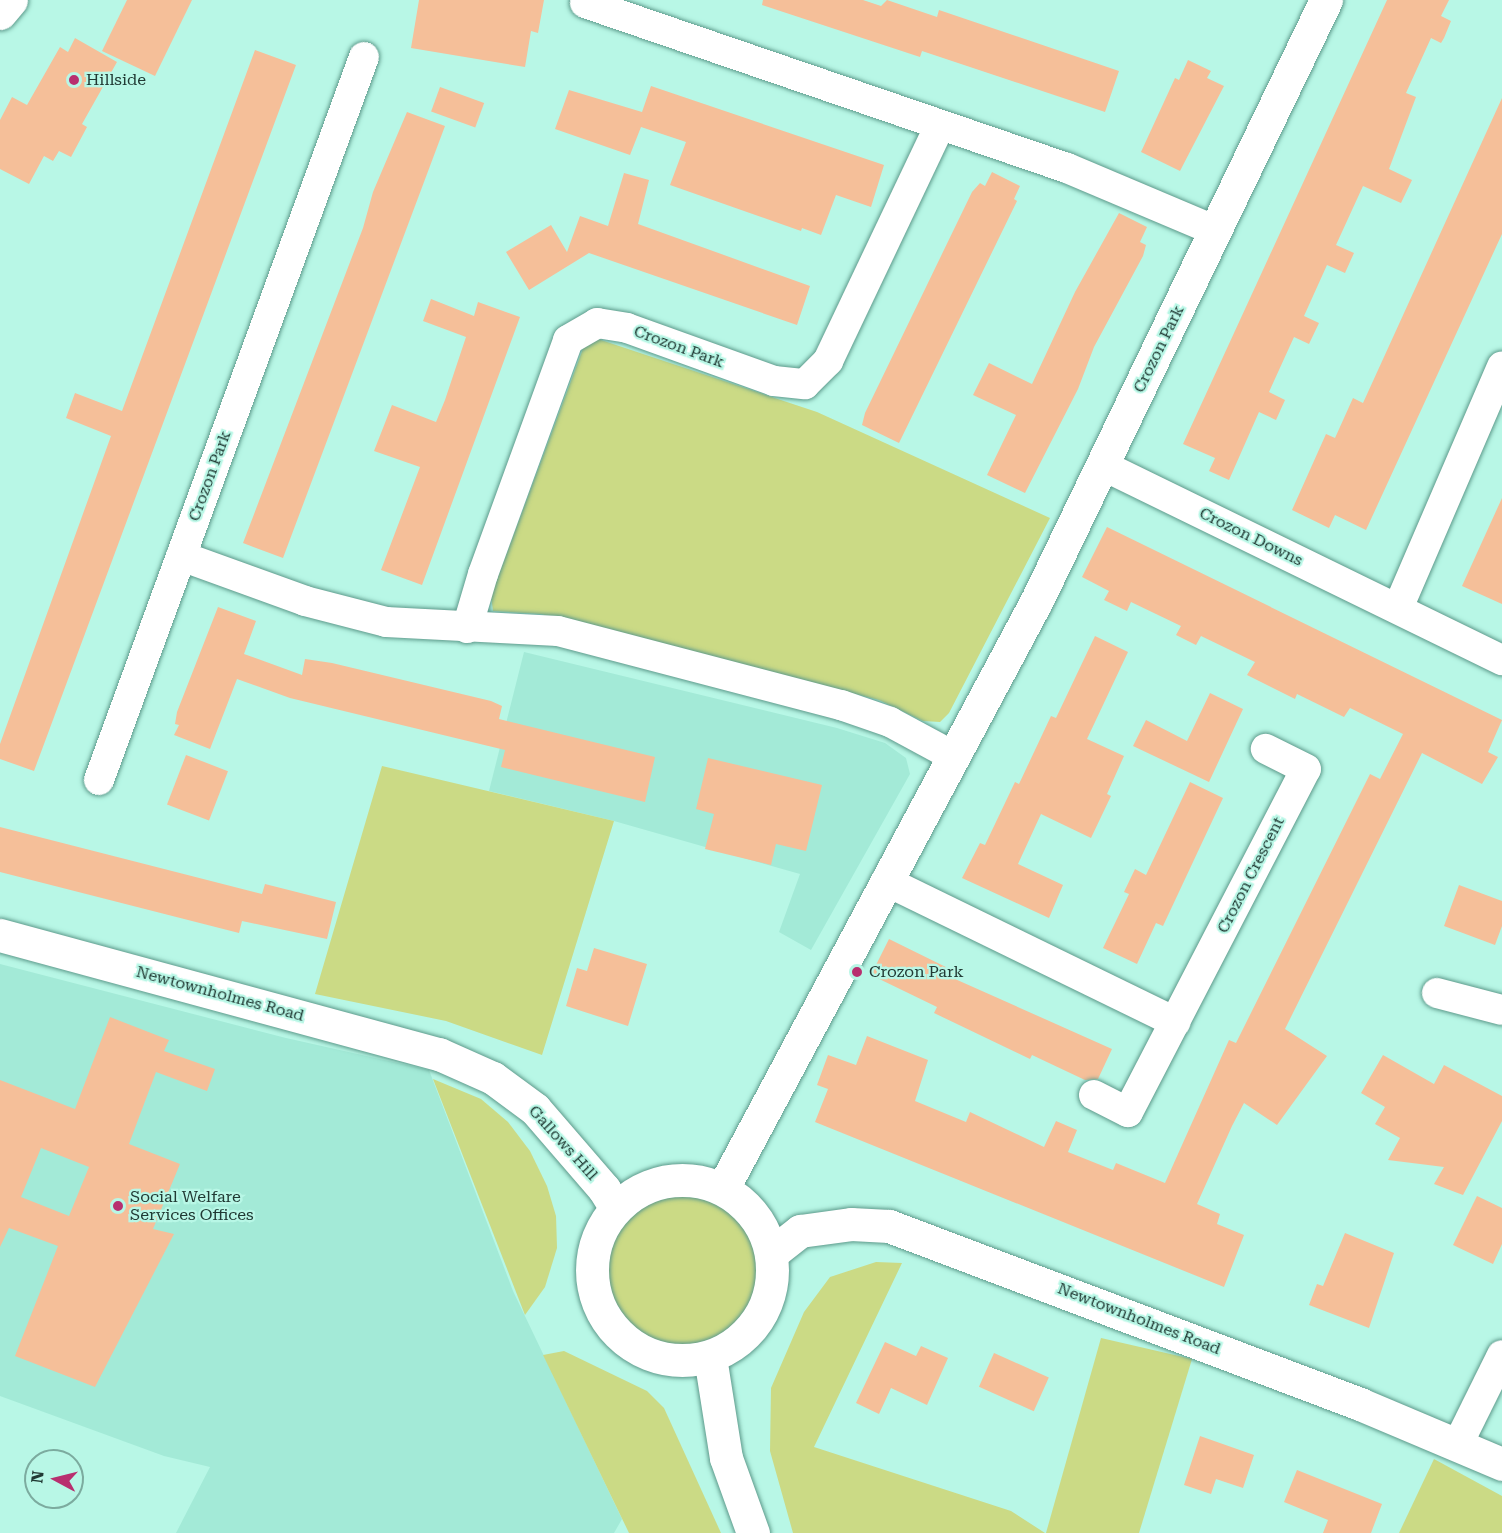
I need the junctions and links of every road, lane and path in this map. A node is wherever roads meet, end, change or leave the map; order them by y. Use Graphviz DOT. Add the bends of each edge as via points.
graph roads {
  1 [pos="11,0"];
  2 [pos="1326,0"];
  3 [pos="585,3"];
  4 [pos="0,13"];
  5 [pos="364,57"];
  6 [pos="939,127"];
  7 [pos="1216,231"];
  8 [pos="1502,366"];
  9 [pos="1104,466"];
  10 [pos="181,556"];
  11 [pos="1398,608"];
  12 [pos="467,628"];
  13 [pos="1502,660"];
  14 [pos="1266,749"];
  15 [pos="956,757"];
  16 [pos="99,780"];
  17 [pos="886,881"];
  18 [pos="0,935"];
  19 [pos="1437,993"];
  20 [pos="1502,1010"];
  21 [pos="1175,1022"];
  22 [pos="439,1054"];
  23 [pos="1094,1095"];
  24 [pos="723,1188"];
  25 [pos="615,1208"];
  26 [pos="772,1252"];
  27 [pos="1502,1355"];
  28 [pos="710,1357"];
  29 [pos="1458,1444"];
  30 [pos="1502,1464"];
  31 [pos="753,1533"];
  1 -- 4 [label="street"];
  2 -- 7 [label="street, Crozon Park"];
  3 -- 6 [label="street" via="822,82"];
  5 -- 10 [label="street, Crozon Park"];
  6 -- 7 [label="street" via="1066,168"];
  6 -- 12 [label="street, Crozon Park" via="828,360 805,384 774,381 627,328 597,323 568,340"];
  7 -- 9 [label="street, Crozon Park"];
  8 -- 11 [label="street"];
  9 -- 11 [label="street, Crozon Downs"];
  9 -- 15 [label="street, Crozon Park"];
  10 -- 12 [label="street" via="305,601 386,622"];
  10 -- 16 [label="street, Crozon Park"];
  11 -- 13 [label="street, Crozon Downs"];
  12 -- 15 [label="street" via="558,631 841,705 890,722"];
  14 -- 21 [label="street, Crozon Crescent" via="1306,769"];
  15 -- 17 [label="street, Crozon Park"];
  17 -- 21 [label="street"];
  17 -- 24 [label="street, Crozon Park"];
  18 -- 22 [label="street, Newtownholmes Road"];
  19 -- 20 [label="street"];
  21 -- 23 [label="street, Crozon Crescent" via="1128,1112"];
  22 -- 25 [label="street, Gallows Hill" via="493,1078 535,1109 604,1189"];
  24 -- 25 [label="street" via="695,1180 666,1180 639,1190"];
  24 -- 26 [label="street" via="755,1215"];
  25 -- 28 [label="street" via="599,1233 591,1262 594,1292 605,1319 625,1341 651,1356 680,1361"];
  26 -- 28 [label="street" via="773,1279 767,1305 753,1327 734,1345"];
  26 -- 29 [label="street, Newtownholmes Road" via="800,1231 851,1224 889,1226"];
  27 -- 29 [label="street"];
  28 -- 31 [label="street" via="726,1458"];
  29 -- 30 [label="street, Newtownholmes Road"];
}
